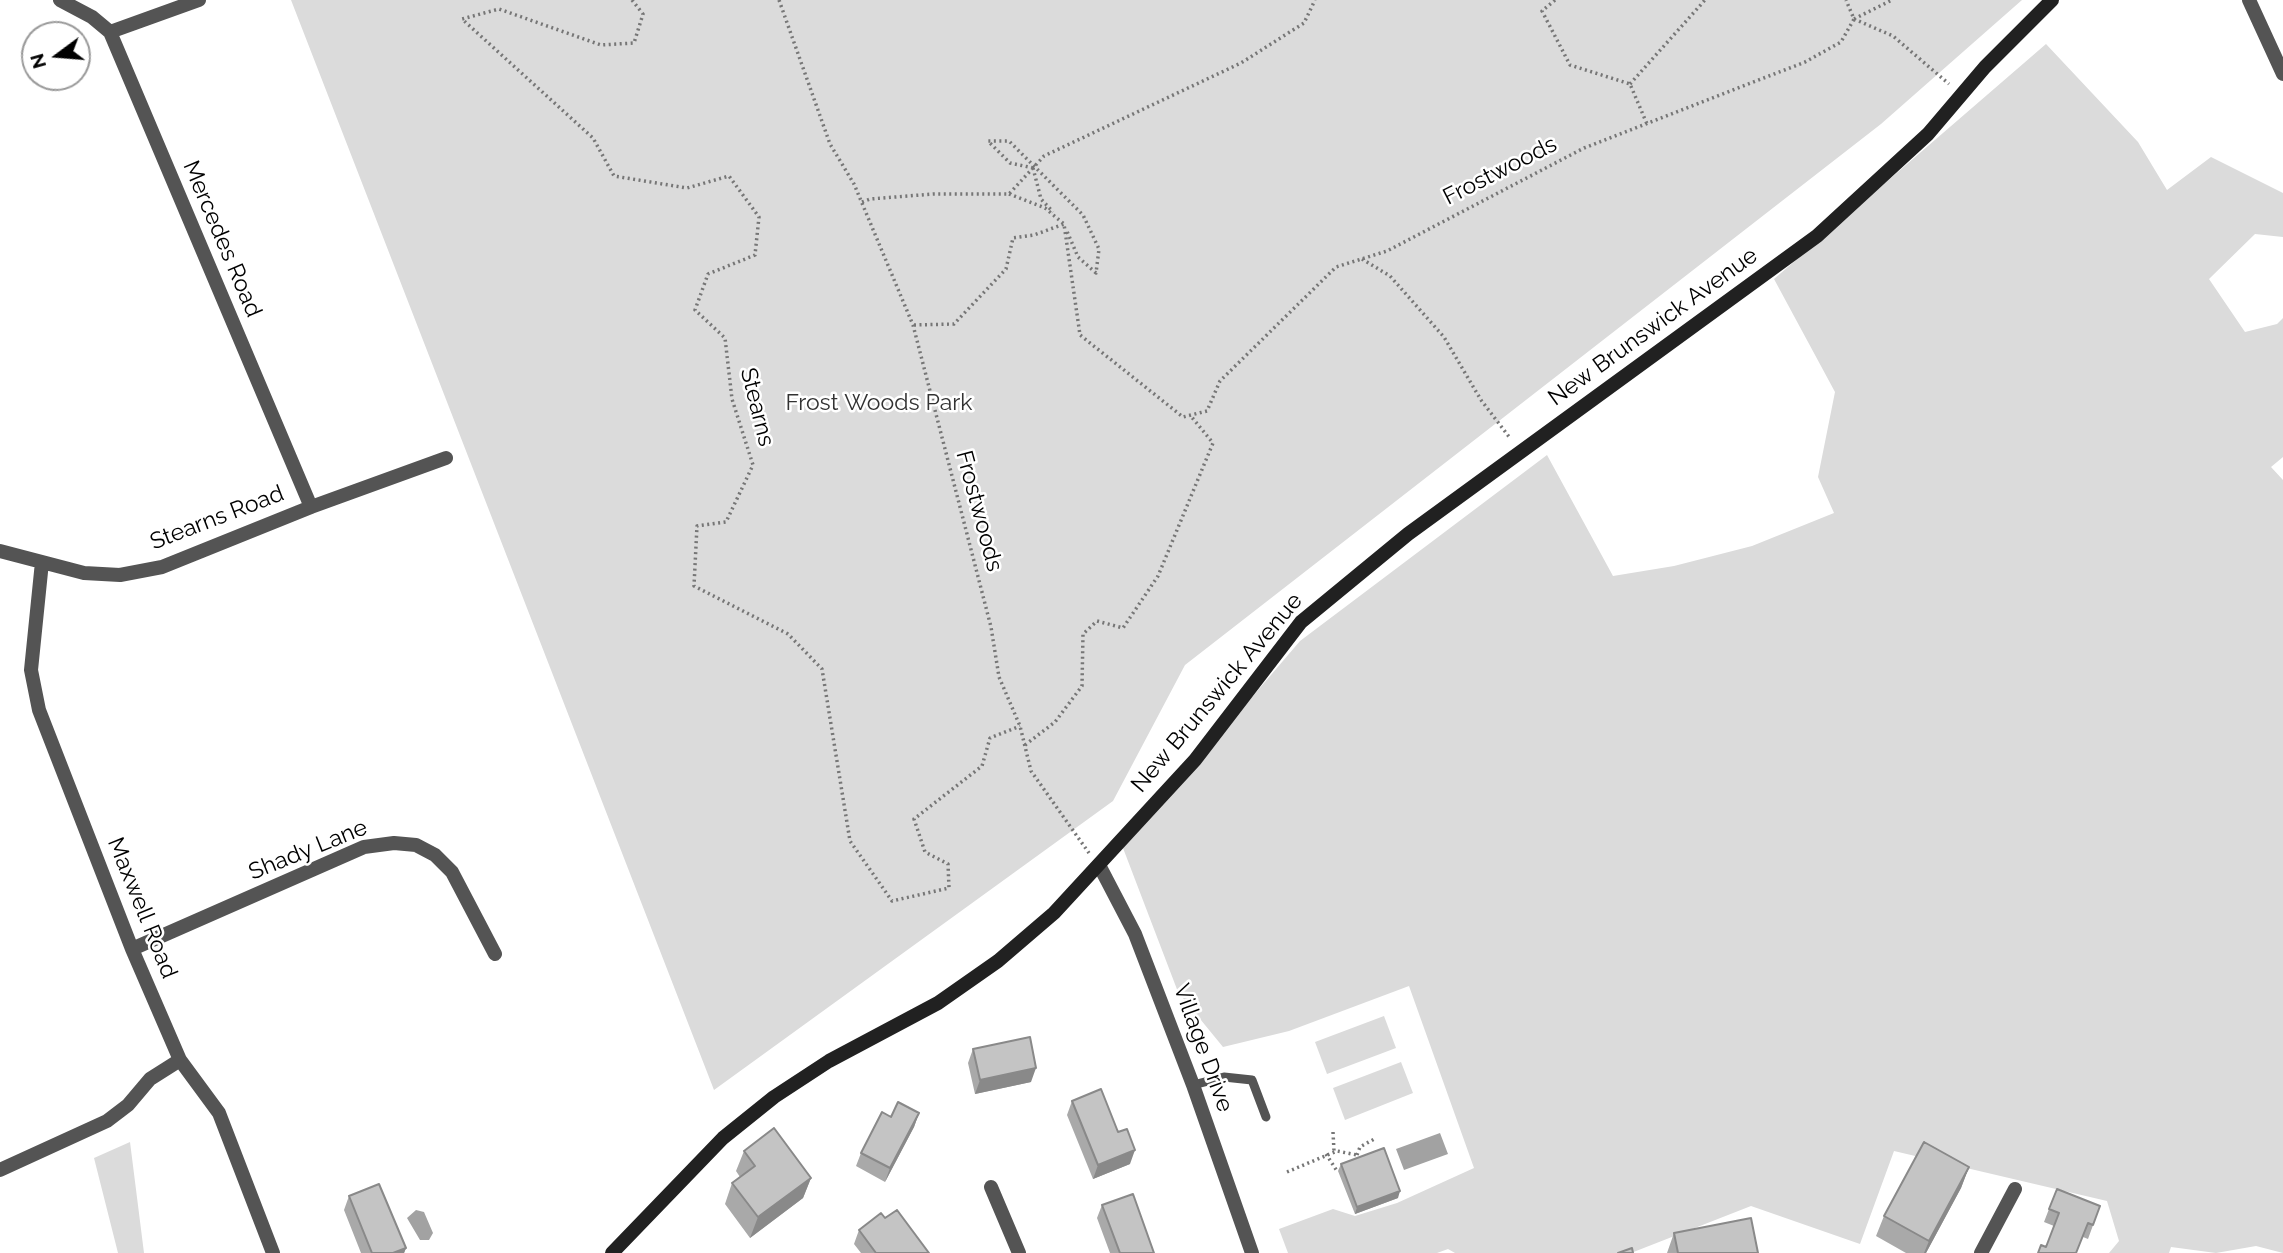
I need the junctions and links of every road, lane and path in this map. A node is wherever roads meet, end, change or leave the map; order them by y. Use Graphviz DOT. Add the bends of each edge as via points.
graph roads {
  1 [pos="199,0"];
  2 [pos="632,0"];
  3 [pos="779,0"];
  4 [pos="1315,0"];
  5 [pos="1555,0"];
  6 [pos="1705,0"];
  7 [pos="1846,0"];
  8 [pos="1892,0"];
  9 [pos="2052,0"];
  10 [pos="2249,0"];
  11 [pos="66,4"];
  12 [pos="1854,19"];
  13 [pos="110,32"];
  14 [pos="2283,74"];
  15 [pos="1630,85"];
  16 [pos="1962,93"];
  17 [pos="1647,124"];
  18 [pos="1033,168"];
  19 [pos="1009,194"];
  20 [pos="862,202"];
  21 [pos="1064,223"];
  22 [pos="1362,259"];
  23 [pos="913,325"];
  24 [pos="1190,415"];
  25 [pos="1525,449"];
  26 [pos="446,458"];
  27 [pos="311,507"];
  28 [pos="0,551"];
  29 [pos="42,562"];
  30 [pos="1020,726"];
  31 [pos="1024,745"];
  32 [pos="1099,865"];
  33 [pos="132,949"];
  34 [pos="495,954"];
  35 [pos="180,1060"];
  36 [pos="1193,1085"];
  37 [pos="1266,1116"];
  38 [pos="1333,1132"];
  39 [pos="1376,1138"];
  40 [pos="1334,1152"];
  41 [pos="1326,1154"];
  42 [pos="1357,1155"];
  43 [pos="1359,1163"];
  44 [pos="0,1170"];
  45 [pos="1337,1171"];
  46 [pos="1287,1172"];
  47 [pos="991,1187"];
  48 [pos="2015,1189"];
  49 [pos="273,1253"];
  50 [pos="612,1253"];
  51 [pos="1019,1253"];
  52 [pos="1252,1253"];
  53 [pos="1981,1253"];
  1 -- 13 [label="street"];
  2 -- 30 [label="path, Stearns" via="643,14 634,43 601,45 499,9 462,19 593,138 614,176 687,188 729,176 759,217 755,255 708,274 695,310 725,338 732,399 753,465 726,522 697,526 694,586 788,634 822,669 850,841 892,901 949,888 948,864 925,852 914,819 982,766 990,738"];
  3 -- 20 [label="path, Frostwoods" via="830,144"];
  4 -- 18 [label="path" via="1304,23 1241,63 1044,156"];
  5 -- 15 [label="path" via="1542,11 1570,65"];
  6 -- 15 [label="path"];
  7 -- 12 [label="path"];
  8 -- 12 [label="path"];
  9 -- 16 [label="street, New Brunswick Avenue"];
  10 -- 14 [label="street"];
  11 -- 13 [label="street"];
  12 -- 16 [label="path" via="1893,36 1931,72"];
  12 -- 17 [label="path, Frostwoods" via="1841,42 1805,62"];
  13 -- 27 [label="street, Mercedes Road"];
  15 -- 17 [label="path"];
  16 -- 25 [label="street, New Brunswick Avenue" via="1928,134 1817,236"];
  17 -- 22 [label="path, Frostwoods" via="1584,148 1387,251"];
  18 -- 18 [label="path" via="1009,141 988,141 1010,163"];
  18 -- 19 [label="path"];
  18 -- 21 [label="path" via="1041,199"];
  18 -- 21 [label="path" via="1083,215 1099,249 1096,273 1078,257"];
  19 -- 20 [label="path" via="933,194"];
  19 -- 21 [label="path" via="1045,208"];
  20 -- 23 [label="path, Frostwoods"];
  21 -- 23 [label="path" via="1013,238 1006,270 954,324"];
  21 -- 24 [label="path" via="1080,335 1184,416"];
  22 -- 24 [label="path, Frostwoods" via="1336,267 1220,381 1207,411"];
  22 -- 25 [label="path" via="1390,276 1444,337 1506,435"];
  23 -- 30 [label="path, Frostwoods" via="991,627 999,677"];
  24 -- 31 [label="path" via="1213,443 1158,576 1123,628 1097,621 1083,634 1082,686 1055,722"];
  25 -- 32 [label="street, New Brunswick Avenue" via="1408,534 1301,622 1195,760"];
  26 -- 27 [label="street, Stearns Road"];
  27 -- 29 [label="street, Stearns Road" via="162,567 120,575 84,573"];
  28 -- 29 [label="street, Stearns Road"];
  29 -- 33 [label="street, Maxwell Road" via="31,670 39,710"];
  30 -- 31 [label="path, Frostwoods"];
  31 -- 32 [label="path, Frostwoods" via="1031,771"];
  32 -- 36 [label="street, Village Drive" via="1135,934"];
  32 -- 50 [label="street, New Brunswick Avenue" via="1054,913 998,961 938,1003 829,1061 764,1105 723,1138"];
  33 -- 34 [label="street, Shady Lane" via="364,847 394,843 416,845 452,872"];
  33 -- 35 [label="street, Maxwell Road"];
  35 -- 44 [label="street" via="150,1079 107,1121"];
  35 -- 49 [label="street, Maxwell Road" via="219,1113"];
  36 -- 37 [label="lane" via="1224,1077 1252,1080"];
  36 -- 52 [label="street, Village Drive"];
  38 -- 40 [label="path"];
  39 -- 42 [label="path" via="1360,1147"];
  40 -- 41 [label="path"];
  40 -- 42 [label="path"];
  41 -- 45 [label="path"];
  41 -- 46 [label="path"];
  42 -- 43 [label="path"];
  47 -- 51 [label="street"];
  48 -- 53 [label="street"];
}
